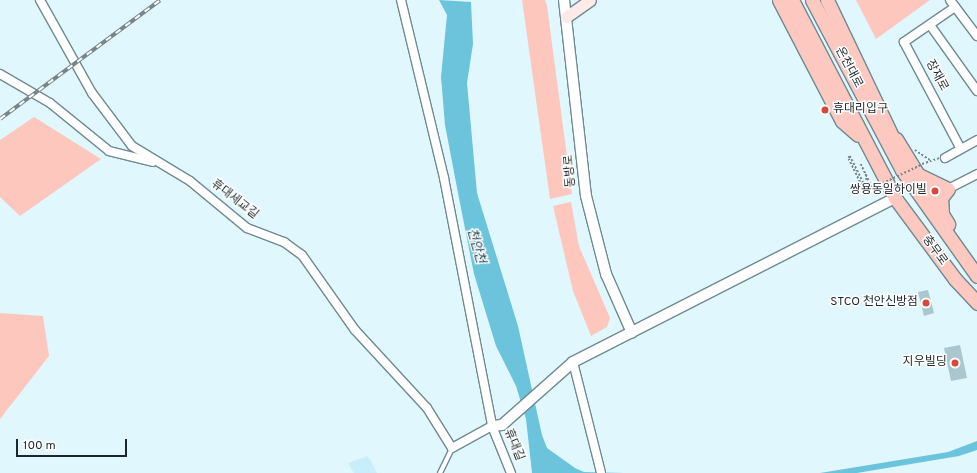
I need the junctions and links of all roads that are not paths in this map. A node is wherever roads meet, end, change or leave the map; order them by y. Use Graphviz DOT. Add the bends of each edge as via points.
graph roads {
  1 [pos="40,0"];
  2 [pos="401,0"];
  3 [pos="564,0"];
  4 [pos="590,0"];
  5 [pos="779,0"];
  6 [pos="792,0"];
  7 [pos="812,0"];
  8 [pos="827,0"];
  9 [pos="950,0"];
  10 [pos="955,7"];
  11 [pos="566,16"];
  12 [pos="930,25"];
  13 [pos="977,36"];
  14 [pos="0,74"];
  15 [pos="977,91"];
  16 [pos="894,136"];
  17 [pos="864,140"];
  18 [pos="977,140"];
  19 [pos="961,149"];
  20 [pos="945,158"];
  21 [pos="158,164"];
  22 [pos="902,170"];
  23 [pos="916,173"];
  24 [pos="977,174"];
  25 [pos="948,189"];
  26 [pos="895,198"];
  27 [pos="919,198"];
  28 [pos="944,219"];
  29 [pos="976,275"];
  30 [pos="977,303"];
  31 [pos="632,333"];
  32 [pos="570,364"];
  33 [pos="497,426"];
  34 [pos="452,448"];
  35 [pos="601,470"];
  36 [pos="440,473"];
  37 [pos="511,473"];
  1 -- 21 [label="street, 휴대세교길" via="111,121 132,146"];
  2 -- 33 [label="street, 휴대길" via="444,178"];
  3 -- 11 [label="street, 동방로"];
  4 -- 11 [label="main road"];
  5 -- 17 [label="highway" via="842,121"];
  6 -- 17 [label="highway, 온천대로"];
  7 -- 22 [label="highway, 온천대로"];
  8 -- 16 [label="highway"];
  9 -- 10 [label="street"];
  10 -- 12 [label="street, 장재로"];
  10 -- 13 [label="street"];
  11 -- 31 [label="street, 동방로" via="586,196 606,274"];
  12 -- 15 [label="street, 장재로"];
  12 -- 19 [label="street, 장재로" via="904,42"];
  14 -- 21 [label="street" via="50,103 109,151"];
  16 -- 22 [label="highway"];
  16 -- 23 [label="highway"];
  17 -- 26 [label="highway, 온천대로"];
  18 -- 19 [label="street"];
  19 -- 20 [label="street"];
  21 -- 34 [label="street, 휴대세교길" via="190,181 247,228 284,242 302,255 355,330 427,408"];
  22 -- 27 [label="highway, 온천대로"];
  23 -- 25 [label="highway"];
  23 -- 28 [label="highway"];
  24 -- 25 [label="street"];
  25 -- 28 [label="highway" via="942,198"];
  26 -- 30 [label="highway, 충무로" via="955,279"];
  26 -- 31 [label="street"];
  27 -- 29 [label="highway, 충무로"];
  28 -- 29 [label="highway"];
  31 -- 32 [label="street"];
  32 -- 33 [label="street"];
  32 -- 35 [label="street"];
  33 -- 34 [label="street"];
  33 -- 37 [label="street, 휴대길"];
  34 -- 36 [label="lane"];
}
